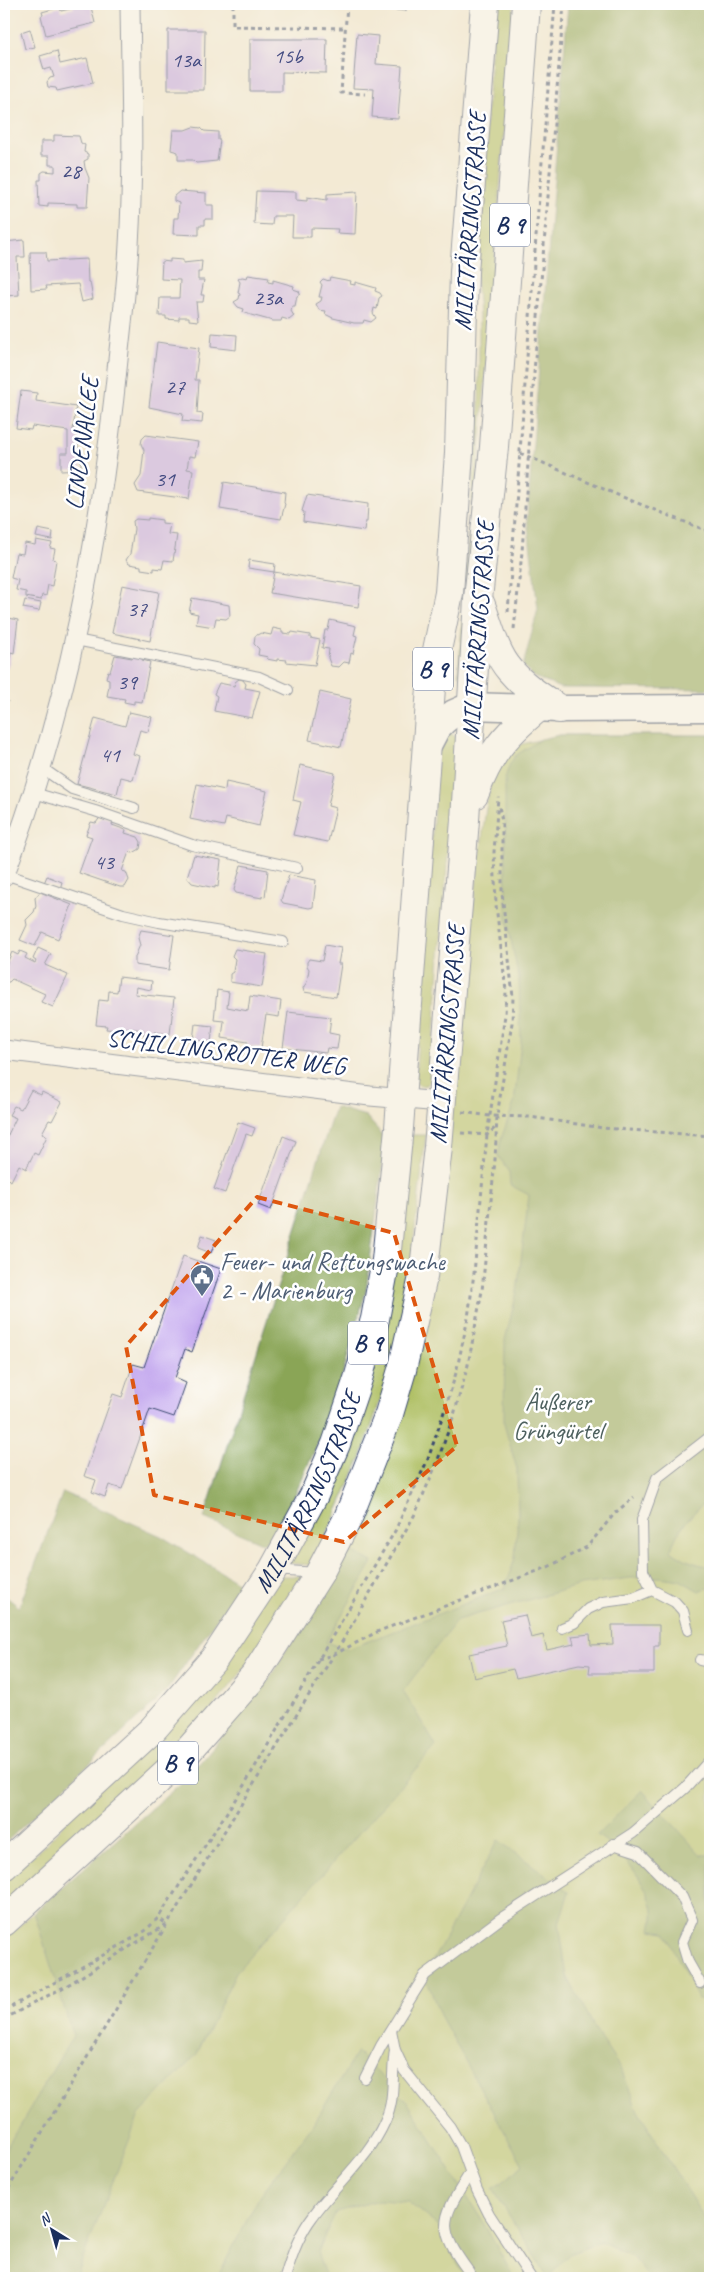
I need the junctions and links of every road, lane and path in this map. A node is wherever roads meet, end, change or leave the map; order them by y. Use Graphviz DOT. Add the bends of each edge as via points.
graph roads {
  1 [pos="130,4"];
  2 [pos="233,4"];
  3 [pos="347,4"];
  4 [pos="485,4"];
  5 [pos="526,4"];
  6 [pos="555,4"];
  7 [pos="564,4"];
  8 [pos="346,28"];
  9 [pos="365,94"];
  10 [pos="520,453"];
  11 [pos="528,456"];
  12 [pos="710,532"];
  13 [pos="449,593"];
  14 [pos="478,599"];
  15 [pos="76,640"];
  16 [pos="288,690"];
  17 [pos="470,706"];
  18 [pos="548,708"];
  19 [pos="710,708"];
  20 [pos="426,747"];
  21 [pos="42,768"];
  22 [pos="34,793"];
  23 [pos="498,801"];
  24 [pos="134,808"];
  25 [pos="465,820"];
  26 [pos="297,868"];
  27 [pos="4,875"];
  28 [pos="283,942"];
  29 [pos="4,1050"];
  30 [pos="401,1099"];
  31 [pos="441,1102"];
  32 [pos="490,1116"];
  33 [pos="496,1127"];
  34 [pos="487,1135"];
  35 [pos="710,1136"];
  36 [pos="710,1437"];
  37 [pos="657,1478"];
  38 [pos="274,1570"];
  39 [pos="319,1574"];
  40 [pos="652,1590"];
  41 [pos="562,1628"];
  42 [pos="688,1630"];
  43 [pos="317,1659"];
  44 [pos="710,1760"];
  45 [pos="613,1844"];
  46 [pos="4,1866"];
  47 [pos="158,1918"];
  48 [pos="4,1922"];
  49 [pos="700,1984"];
  50 [pos="4,2011"];
  51 [pos="391,2030"];
  52 [pos="395,2050"];
  53 [pos="366,2078"];
  54 [pos="470,2173"];
  55 [pos="4,2196"];
  56 [pos="469,2272"];
  57 [pos="285,2278"];
  58 [pos="531,2278"];
  1 -- 15 [label="street, LINDENALLEE" via="130,244 112,417"];
  2 -- 8 [label="path" via="233,26"];
  3 -- 8 [label="path"];
  4 -- 13 [label="main road, MILITÄRRINGSTRASSE / B 9" via="464,272 459,453"];
  5 -- 14 [label="main road, MILITÄRRINGSTRASSE / B 9" via="494,447"];
  6 -- 10 [label="path"];
  7 -- 11 [label="path"];
  8 -- 9 [label="path" via="341,93"];
  10 -- 11 [label="path"];
  10 -- 11 [label="path" via="508,611 513,630"];
  11 -- 12 [label="path"];
  13 -- 17 [label="main road, B 9" via="452,678 458,692"];
  13 -- 20 [label="main road, MILITÄRRINGSTRASSE / B 9" via="432,674"];
  14 -- 17 [label="main road, MILITÄRRINGSTRASSE / B 9"];
  14 -- 18 [label="main road, B 9" via="498,651 509,669"];
  15 -- 16 [label="lane" via="259,677"];
  15 -- 21 [label="street, LINDENALLEE"];
  17 -- 18 [label="main road"];
  17 -- 20 [label="main road" via="444,721"];
  17 -- 25 [label="main road, MILITÄRRINGSTRASSE / B 9"];
  18 -- 19 [label="main road"];
  18 -- 25 [label="main road, B 9" via="511,732 495,749"];
  20 -- 30 [label="main road, MILITÄRRINGSTRASSE / B 9"];
  21 -- 22 [label="street, LINDENALLEE"];
  21 -- 24 [label="lane" via="80,793"];
  22 -- 26 [label="lane" via="192,845"];
  22 -- 27 [label="street, LINDENALLEE"];
  23 -- 32 [label="path" via="494,852 496,905 506,991 503,1038"];
  25 -- 31 [label="main road, MILITÄRRINGSTRASSE / B 9"];
  27 -- 28 [label="lane" via="123,914"];
  29 -- 30 [label="street, SCHILLINGSROTTER WEG"];
  30 -- 31 [label="street, SCHILLINGSROTTER WEG"];
  30 -- 38 [label="main road, MILITÄRRINGSTRASSE / B 9" via="386,1260 375,1319 336,1444 314,1495"];
  31 -- 39 [label="main road, MILITÄRRINGSTRASSE / B 9" via="431,1225 402,1370 363,1483"];
  32 -- 34 [label="path"];
  32 -- 35 [label="path"];
  33 -- 34 [label="path"];
  34 -- 43 [label="path" via="468,1318 456,1373 437,1434 403,1516"];
  36 -- 37 [label="lane"];
  37 -- 40 [label="lane" via="642,1520 641,1562"];
  37 -- 43 [label="path" via="615,1514 587,1547 512,1582 379,1631 333,1655"];
  38 -- 39 [label="lane"];
  38 -- 46 [label="main road, MILITÄRRINGSTRASSE / B 9" via="214,1659 153,1729"];
  39 -- 48 [label="main road, MILITÄRRINGSTRASSE / B 9" via="254,1676 181,1759"];
  40 -- 41 [label="lane" via="633,1598 603,1602"];
  40 -- 42 [label="lane" via="679,1606 686,1617"];
  43 -- 47 [label="path" via="240,1792"];
  44 -- 45 [label="lane" via="685,1788 633,1833"];
  45 -- 49 [label="lane" via="638,1852 682,1897 692,1920 682,1942"];
  45 -- 51 [label="lane" via="500,1919 425,1976"];
  47 -- 50 [label="path" via="128,1941"];
  47 -- 55 [label="path" via="167,1924"];
  51 -- 52 [label="lane"];
  51 -- 53 [label="lane"];
  52 -- 54 [label="lane" via="404,2070 450,2127 461,2146"];
  52 -- 57 [label="lane" via="392,2098 386,2121 356,2165 312,2216 299,2238"];
  54 -- 56 [label="lane" via="446,2218 451,2244"];
  54 -- 58 [label="lane" via="489,2214"];
}
